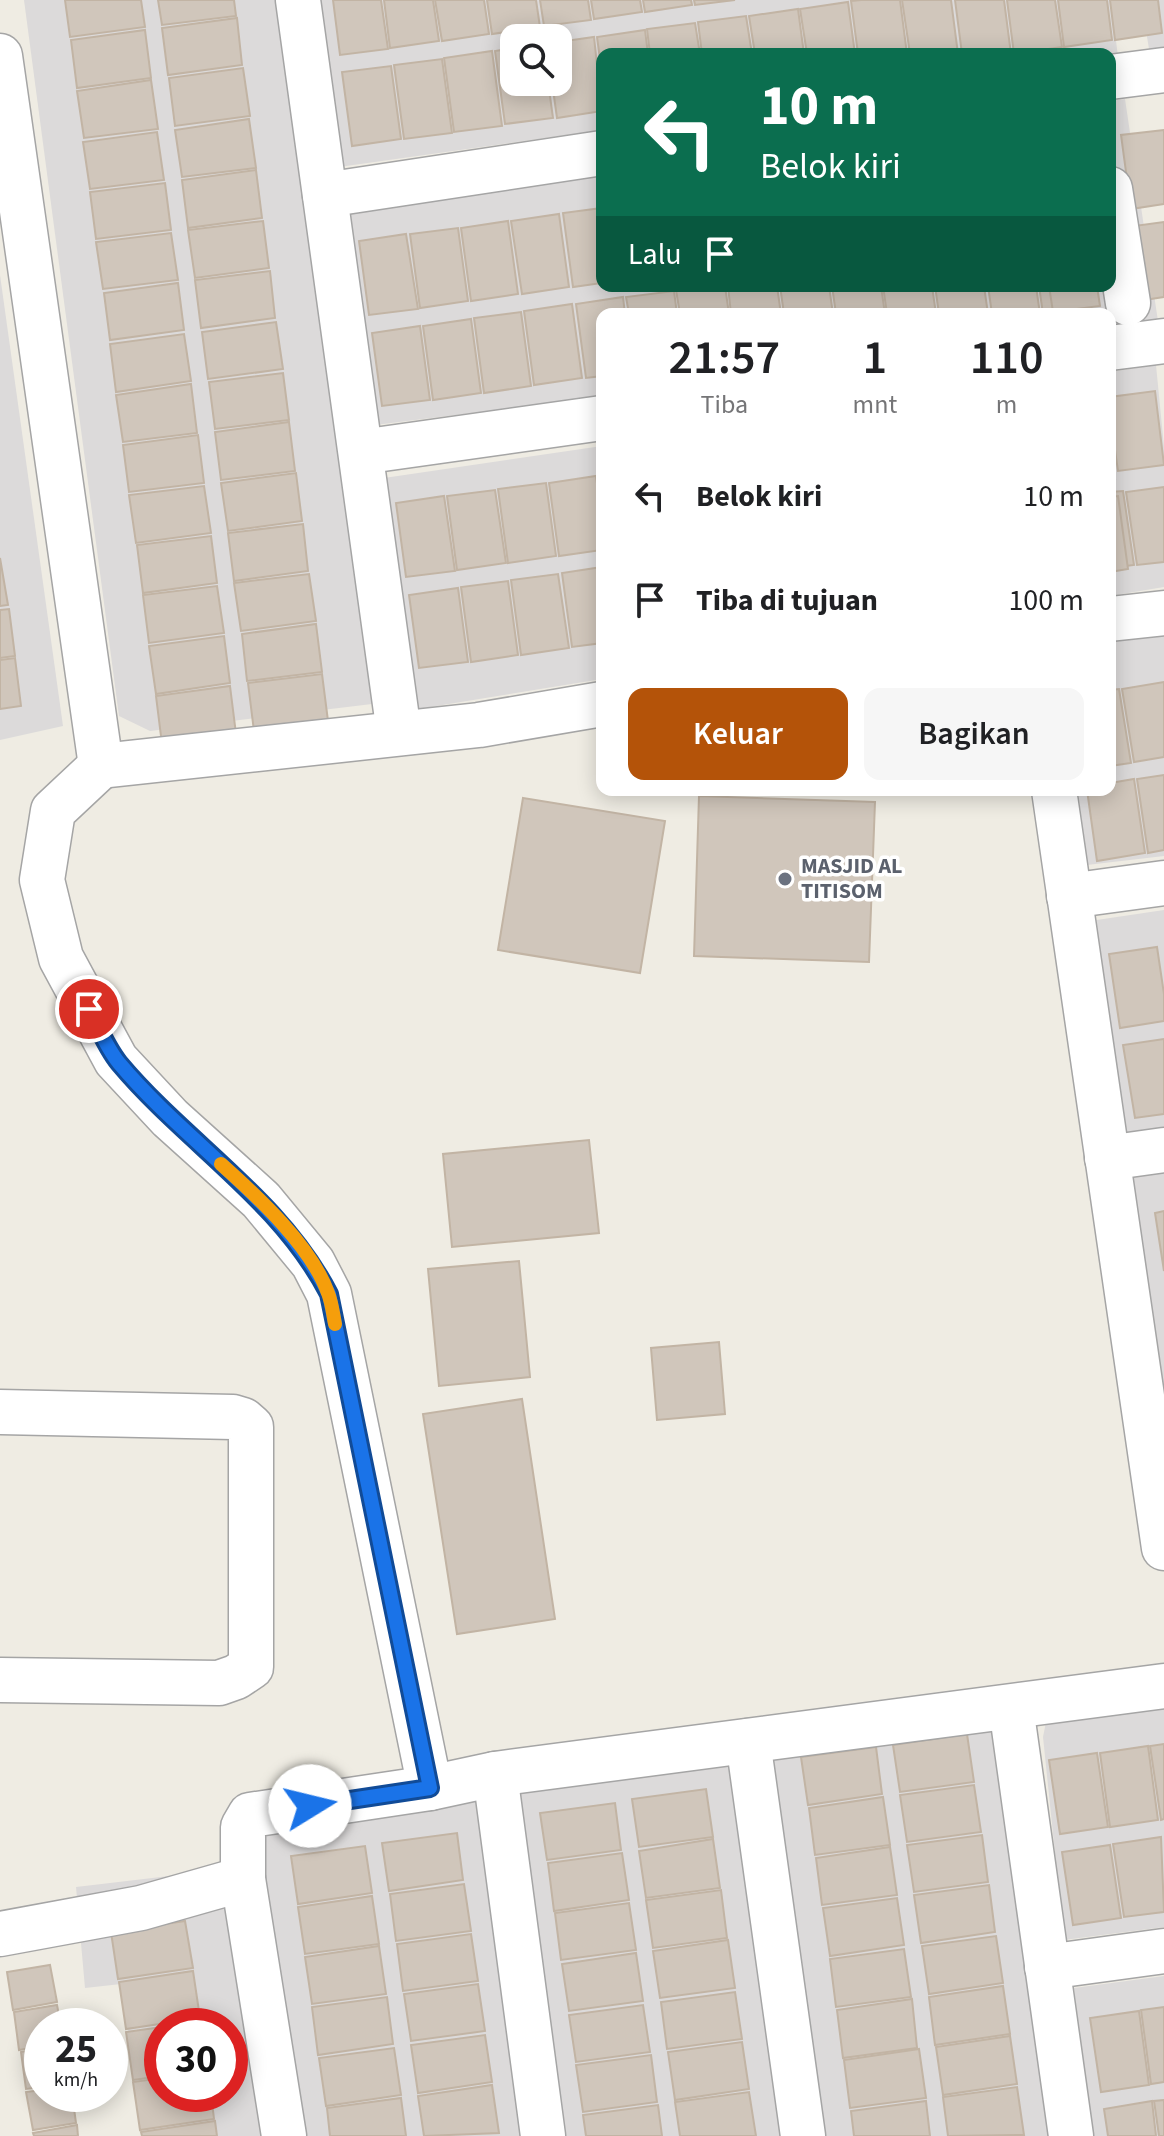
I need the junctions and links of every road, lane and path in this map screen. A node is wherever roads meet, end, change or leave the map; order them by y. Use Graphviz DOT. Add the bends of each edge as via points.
graph roads {
  1 [pos="298,0"];
  2 [pos="0,56"];
  3 [pos="1164,70"];
  4 [pos="1116,76"];
  5 [pos="596,154"];
  6 [pos="325,195"];
  7 [pos="1116,227"];
  8 [pos="1128,303"];
  9 [pos="1164,341"];
  10 [pos="1116,347"];
  11 [pos="596,419"];
  12 [pos="361,452"];
  13 [pos="1164,613"];
  14 [pos="1116,618"];
  15 [pos="596,705"];
  16 [pos="399,733"];
  17 [pos="101,766"];
  18 [pos="1055,796"];
  19 [pos="1164,883"];
  20 [pos="1069,896"];
  21 [pos="1164,1150"];
  22 [pos="1107,1158"];
  23 [pos="0,1412"];
  24 [pos="1155,1423"];
  25 [pos="1164,1548"];
  26 [pos="0,1680"];
  27 [pos="1164,1686"];
  28 [pos="1011,1707"];
  29 [pos="748,1741"];
  30 [pos="495,1774"];
  31 [pos="430,1788"];
  32 [pos="243,1879"];
  33 [pos="0,1934"];
  34 [pos="1164,1951"];
  35 [pos="1047,1967"];
  36 [pos="284,2136"];
  37 [pos="543,2136"];
  38 [pos="803,2136"];
  39 [pos="1071,2136"];
  1 -- 6 [label="street"];
  2 -- 17 [label="street"];
  3 -- 4 [label="street"];
  5 -- 6 [label="street"];
  6 -- 12 [label="street"];
  7 -- 8 [label="street"];
  9 -- 10 [label="street"];
  11 -- 12 [label="street"];
  12 -- 16 [label="street"];
  13 -- 14 [label="street"];
  15 -- 16 [label="street"];
  16 -- 17 [label="street"];
  17 -- 31 [label="street" via="53,811 42,880 61,958 116,1060 170,1118 261,1200 313,1263 329,1294"];
  18 -- 20 [label="street"];
  19 -- 20 [label="street"];
  20 -- 22 [label="street"];
  21 -- 22 [label="street"];
  22 -- 24 [label="street"];
  23 -- 26 [label="street" via="233,1417 251,1427 251,1667 219,1683"];
  24 -- 25 [label="street"];
  27 -- 28 [label="street"];
  28 -- 29 [label="street"];
  28 -- 35 [label="street"];
  29 -- 30 [label="street"];
  29 -- 38 [label="street"];
  30 -- 31 [label="street"];
  30 -- 37 [label="street"];
  31 -- 32 [label="street" via="250,1815 243,1827"];
  32 -- 33 [label="street" via="141,1908"];
  32 -- 36 [label="street"];
  34 -- 35 [label="street"];
  35 -- 39 [label="street"];
}
